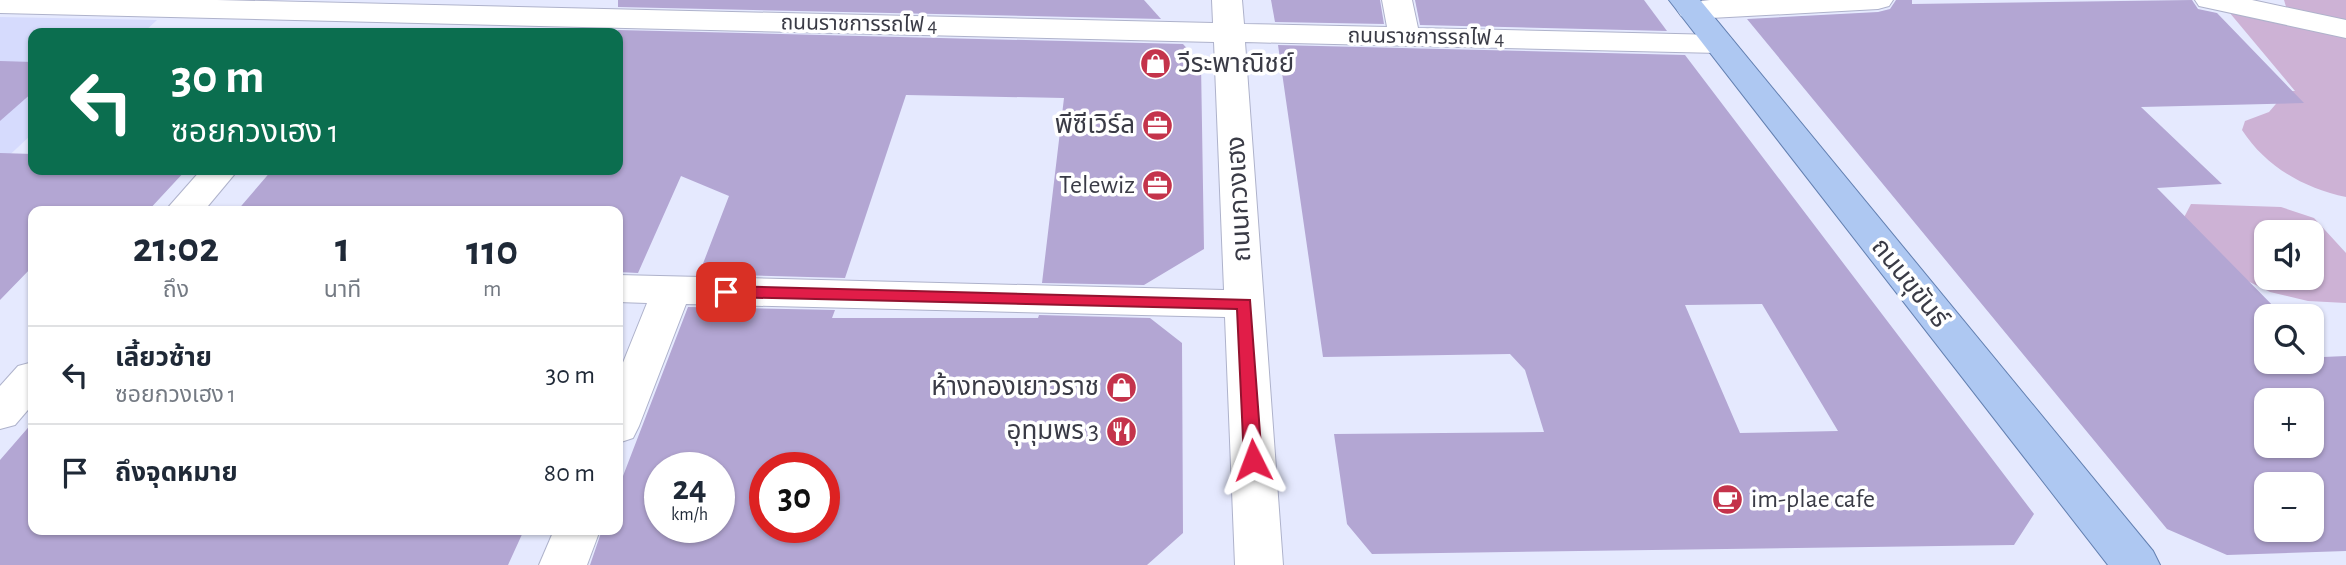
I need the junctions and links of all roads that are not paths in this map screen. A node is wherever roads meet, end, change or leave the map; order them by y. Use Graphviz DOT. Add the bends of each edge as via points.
graph roads {
  1 [pos="1397,0"];
  2 [pos="1878,0"];
  3 [pos="2210,0"];
  4 [pos="0,4"];
  5 [pos="1688,5"];
  6 [pos="736,10"];
  7 [pos="994,13"];
  8 [pos="361,15"];
  9 [pos="1228,16"];
  10 [pos="2346,29"];
  11 [pos="1405,37"];
  12 [pos="1719,44"];
  13 [pos="215,175"];
  14 [pos="187,206"];
  15 [pos="623,289"];
  16 [pos="672,290"];
  17 [pos="1244,304"];
  18 [pos="28,383"];
  19 [pos="623,413"];
  20 [pos="0,414"];
  21 [pos="575,535"];
  22 [pos="563,565"];
  23 [pos="1259,565"];
  24 [pos="2136,565"];
  1 -- 11 [label="street"];
  2 -- 5 [label="street"];
  3 -- 10 [label="street"];
  4 -- 8 [label="street, ถนนราชการรถไฟ 4"];
  5 -- 12 [label="main road, ถนนขุขันธ์"];
  6 -- 7 [label="street, ถนนราชการรถไฟ 4"];
  6 -- 8 [label="street, ถนนราชการรถไฟ 4"];
  7 -- 9 [label="street, ถนนราชการรถไฟ 4"];
  9 -- 11 [label="street, ถนนราชการรถไฟ 4"];
  9 -- 17 [label="street, ถนนกวงเฮง"];
  11 -- 12 [label="street, ถนนราชการรถไฟ 4"];
  12 -- 24 [label="main road, ถนนขุขันธ์"];
  13 -- 14 [label="street"];
  15 -- 16 [label="street"];
  16 -- 17 [label="street"];
  16 -- 19 [label="street"];
  17 -- 23 [label="street, ถนนกวงเฮง"];
  18 -- 20 [label="street"];
  21 -- 22 [label="street"];
}
